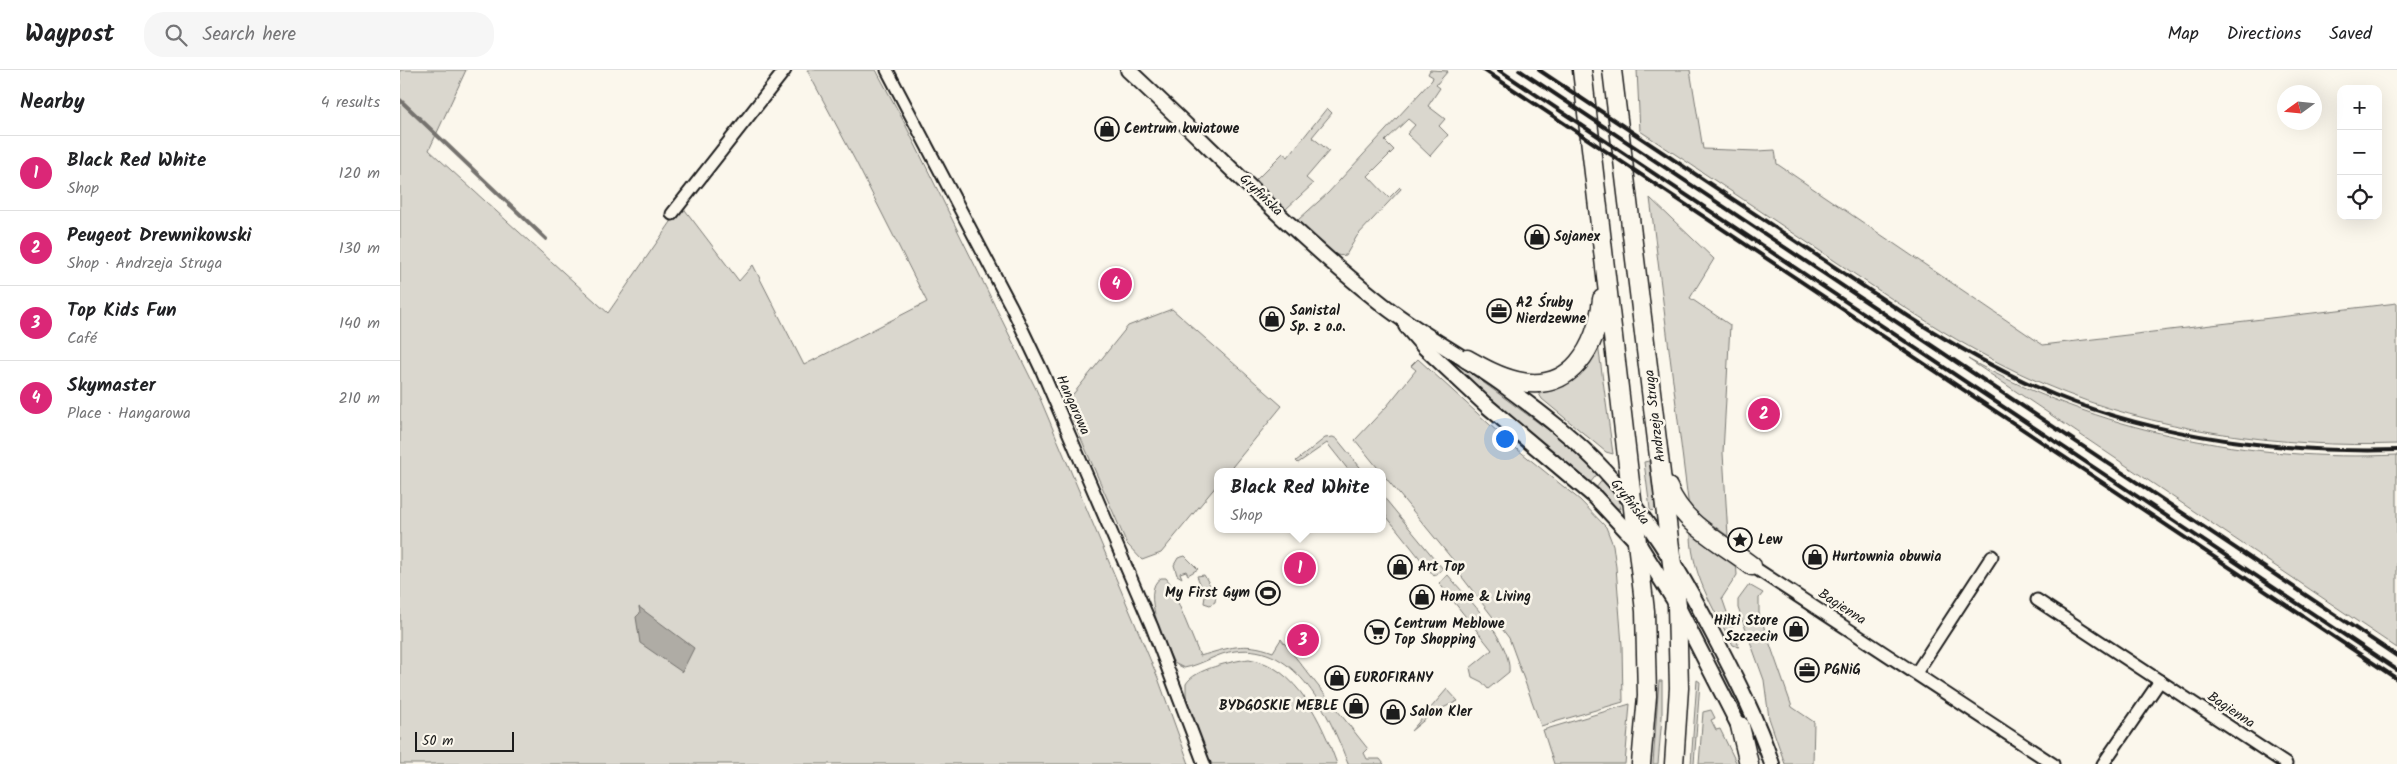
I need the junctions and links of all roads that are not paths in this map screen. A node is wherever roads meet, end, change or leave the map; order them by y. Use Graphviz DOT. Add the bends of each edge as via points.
graph roads {
  1 [pos="786,70"];
  2 [pos="887,70"];
  3 [pos="1128,70"];
  4 [pos="1582,70"];
  5 [pos="1612,70"];
  6 [pos="672,214"];
  7 [pos="1605,274"];
  8 [pos="1397,316"];
  9 [pos="1467,360"];
  10 [pos="1661,467"];
  11 [pos="1633,504"];
  12 [pos="1638,543"];
  13 [pos="1992,556"];
  14 [pos="1671,558"];
  15 [pos="1752,566"];
  16 [pos="2037,600"];
  17 [pos="1677,604"];
  18 [pos="1916,673"];
  19 [pos="2160,681"];
  20 [pos="1680,688"];
  21 [pos="1740,726"];
  22 [pos="1204,764"];
  23 [pos="1641,764"];
  24 [pos="1674,764"];
  25 [pos="1682,764"];
  26 [pos="1749,764"];
  27 [pos="1756,764"];
  28 [pos="1772,764"];
  29 [pos="2053,764"];
  30 [pos="2103,764"];
  31 [pos="2286,764"];
  1 -- 6 [label="street"];
  2 -- 22 [label="street, Hangarowa" via="1042,371 1152,627"];
  3 -- 8 [label="street, Gryfińska" via="1343,272"];
  4 -- 7 [label="main road"];
  5 -- 10 [label="main road, Andrzeja Struga"];
  7 -- 9 [label="main road" via="1591,345 1583,358 1566,373 1544,382 1526,383 1499,376"];
  7 -- 11 [label="main road"];
  8 -- 9 [label="street, Gryfińska"];
  8 -- 12 [label="street, Gryfińska" via="1424,347 1486,406 1602,503"];
  9 -- 11 [label="street, Gryfińska" via="1571,439 1606,471"];
  10 -- 14 [label="main road, Andrzeja Struga"];
  10 -- 15 [label="main road" via="1669,491 1687,518"];
  11 -- 12 [label="main road"];
  11 -- 14 [label="street, Gryfińska"];
  12 -- 17 [label="street, Gryfińska"];
  12 -- 23 [label="main road" via="1648,664 1647,718"];
  13 -- 18 [label="street"];
  14 -- 17 [label="main road, Andrzeja Struga"];
  14 -- 28 [label="street, Gryfińska" via="1750,706"];
  15 -- 18 [label="street, Bagienna"];
  16 -- 19 [label="street, Bagienna"];
  17 -- 20 [label="main road, Andrzeja Struga"];
  17 -- 21 [label="street, Gryfińska"];
  18 -- 29 [label="street, Bagienna"];
  19 -- 30 [label="street"];
  19 -- 31 [label="street, Bagienna"];
  20 -- 24 [label="main road, Andrzeja Struga"];
  20 -- 25 [label="main road"];
  21 -- 26 [label="main road"];
  21 -- 27 [label="street, Gryfińska"];
}
